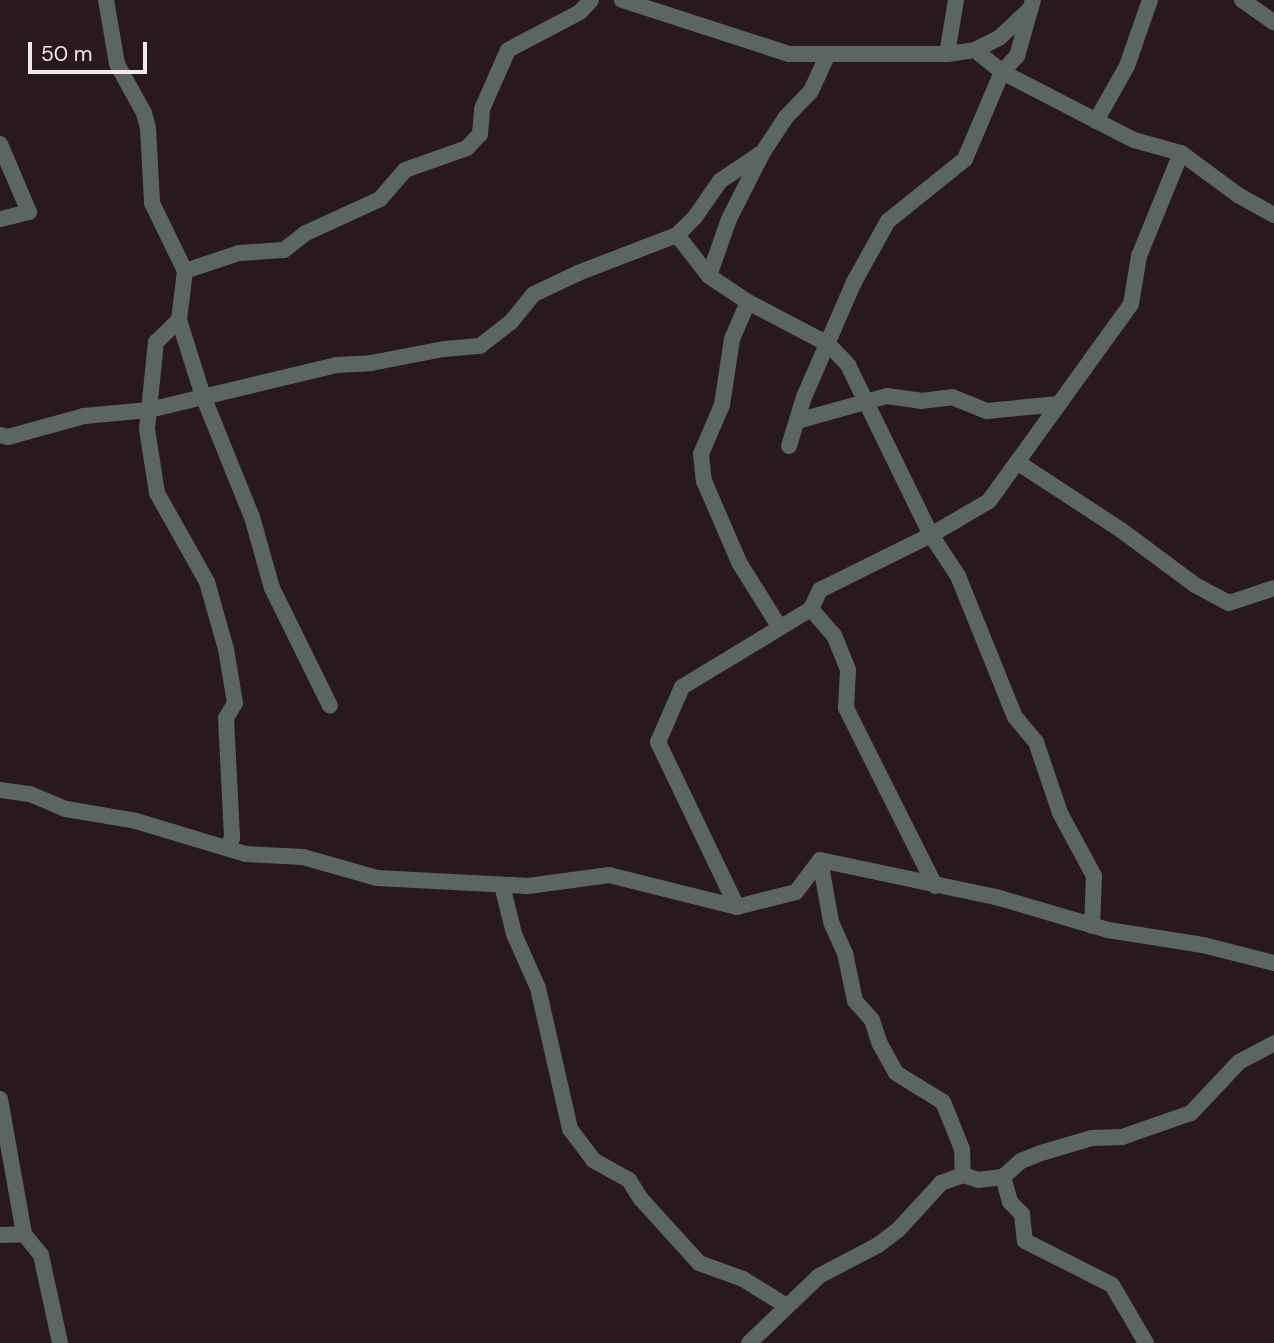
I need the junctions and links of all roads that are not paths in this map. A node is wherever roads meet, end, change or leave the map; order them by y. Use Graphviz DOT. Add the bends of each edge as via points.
graph roads {
  1 [pos="106,0"];
  2 [pos="591,0"];
  3 [pos="622,0"];
  4 [pos="956,0"];
  5 [pos="1150,0"];
  6 [pos="1242,0"];
  7 [pos="1031,4"];
  8 [pos="1274,22"];
  9 [pos="975,50"];
  10 [pos="828,54"];
  11 [pos="947,54"];
  12 [pos="1002,72"];
  13 [pos="1096,121"];
  14 [pos="0,144"];
  15 [pos="763,152"];
  16 [pos="1181,153"];
  17 [pos="1274,215"];
  18 [pos="0,219"];
  19 [pos="677,235"];
  20 [pos="185,271"];
  21 [pos="709,276"];
  22 [pos="748,302"];
  23 [pos="179,320"];
  24 [pos="828,344"];
  25 [pos="203,396"];
  26 [pos="866,401"];
  27 [pos="1059,404"];
  28 [pos="149,410"];
  29 [pos="797,422"];
  30 [pos="0,435"];
  31 [pos="789,446"];
  32 [pos="1017,462"];
  33 [pos="930,535"];
  34 [pos="1274,588"];
  35 [pos="811,609"];
  36 [pos="780,628"];
  37 [pos="330,706"];
  38 [pos="0,790"];
  39 [pos="228,846"];
  40 [pos="820,860"];
  41 [pos="502,885"];
  42 [pos="935,886"];
  43 [pos="737,908"];
  44 [pos="1092,926"];
  45 [pos="1274,963"];
  46 [pos="1274,1043"];
  47 [pos="0,1099"];
  48 [pos="962,1175"];
  49 [pos="1003,1177"];
  50 [pos="24,1234"];
  51 [pos="0,1235"];
  52 [pos="785,1306"];
  53 [pos="60,1343"];
  54 [pos="749,1343"];
  55 [pos="1146,1343"];
  1 -- 20 [label="street" via="117,64 148,128 152,203"];
  2 -- 20 [label="street" via="580,12 508,50 482,109 480,134 467,148 405,170 380,199 306,233 284,250 239,253"];
  3 -- 10 [label="street" via="789,54"];
  4 -- 11 [label="street"];
  5 -- 13 [label="street" via="1127,66"];
  6 -- 8 [label="street"];
  7 -- 9 [label="street" via="1000,37"];
  7 -- 12 [label="street" via="1017,57"];
  9 -- 11 [label="street"];
  9 -- 12 [label="street"];
  10 -- 11 [label="street"];
  10 -- 15 [label="street" via="811,91 786,117"];
  12 -- 13 [label="street"];
  12 -- 24 [label="street" via="965,159 888,221 854,282"];
  13 -- 16 [label="street" via="1134,140"];
  14 -- 18 [label="street" via="29,212"];
  15 -- 19 [label="street" via="720,181"];
  15 -- 21 [label="street" via="729,219"];
  16 -- 17 [label="street"];
  16 -- 27 [label="street" via="1139,256 1131,304"];
  19 -- 21 [label="street"];
  19 -- 25 [label="street" via="534,294 511,322 480,346 337,365"];
  20 -- 23 [label="street"];
  21 -- 22 [label="street"];
  22 -- 24 [label="street"];
  22 -- 36 [label="street" via="732,339 722,405 701,454 704,481 740,564"];
  23 -- 25 [label="street"];
  23 -- 28 [label="street" via="156,342"];
  24 -- 26 [label="street" via="848,365"];
  24 -- 29 [label="street"];
  25 -- 28 [label="street"];
  25 -- 37 [label="street" via="252,517 272,588"];
  26 -- 27 [label="street" via="887,396 921,401 952,397 987,411"];
  26 -- 29 [label="street"];
  26 -- 33 [label="street"];
  27 -- 32 [label="street"];
  28 -- 30 [label="street" via="84,415 8,437"];
  28 -- 39 [label="street" via="147,429 157,493 207,582 226,649 235,703 226,718 232,831"];
  29 -- 31 [label="street"];
  32 -- 33 [label="street" via="989,501"];
  32 -- 34 [label="street" via="1195,585 1229,603"];
  33 -- 35 [label="street" via="820,590"];
  33 -- 44 [label="street" via="958,576 1015,717 1036,742 1059,813 1094,876"];
  35 -- 36 [label="street"];
  35 -- 42 [label="street" via="834,635 848,670 846,708"];
  36 -- 43 [label="street" via="682,687 658,742"];
  38 -- 39 [label="street"];
  39 -- 41 [label="street" via="246,854 303,857 377,878"];
  40 -- 42 [label="street"];
  40 -- 43 [label="street" via="796,892"];
  40 -- 48 [label="street" via="831,922 845,953 855,1001 872,1020 896,1073 943,1102 962,1150"];
  41 -- 43 [label="street" via="610,875"];
  41 -- 52 [label="street" via="514,934 538,988 570,1129 593,1160 629,1180 699,1263 743,1279"];
  42 -- 44 [label="street" via="996,897"];
  44 -- 45 [label="street"];
  46 -- 49 [label="street" via="1240,1062 1191,1114 1122,1137 1092,1138 1041,1153 1021,1161"];
  47 -- 50 [label="street"];
  48 -- 49 [label="street" via="978,1180"];
  48 -- 52 [label="street" via="941,1183 888,1237 819,1276"];
  49 -- 55 [label="street" via="1010,1202 1022,1214 1025,1241 1112,1285"];
  50 -- 51 [label="street"];
  50 -- 53 [label="street" via="41,1255"];
  52 -- 54 [label="street"];
}
